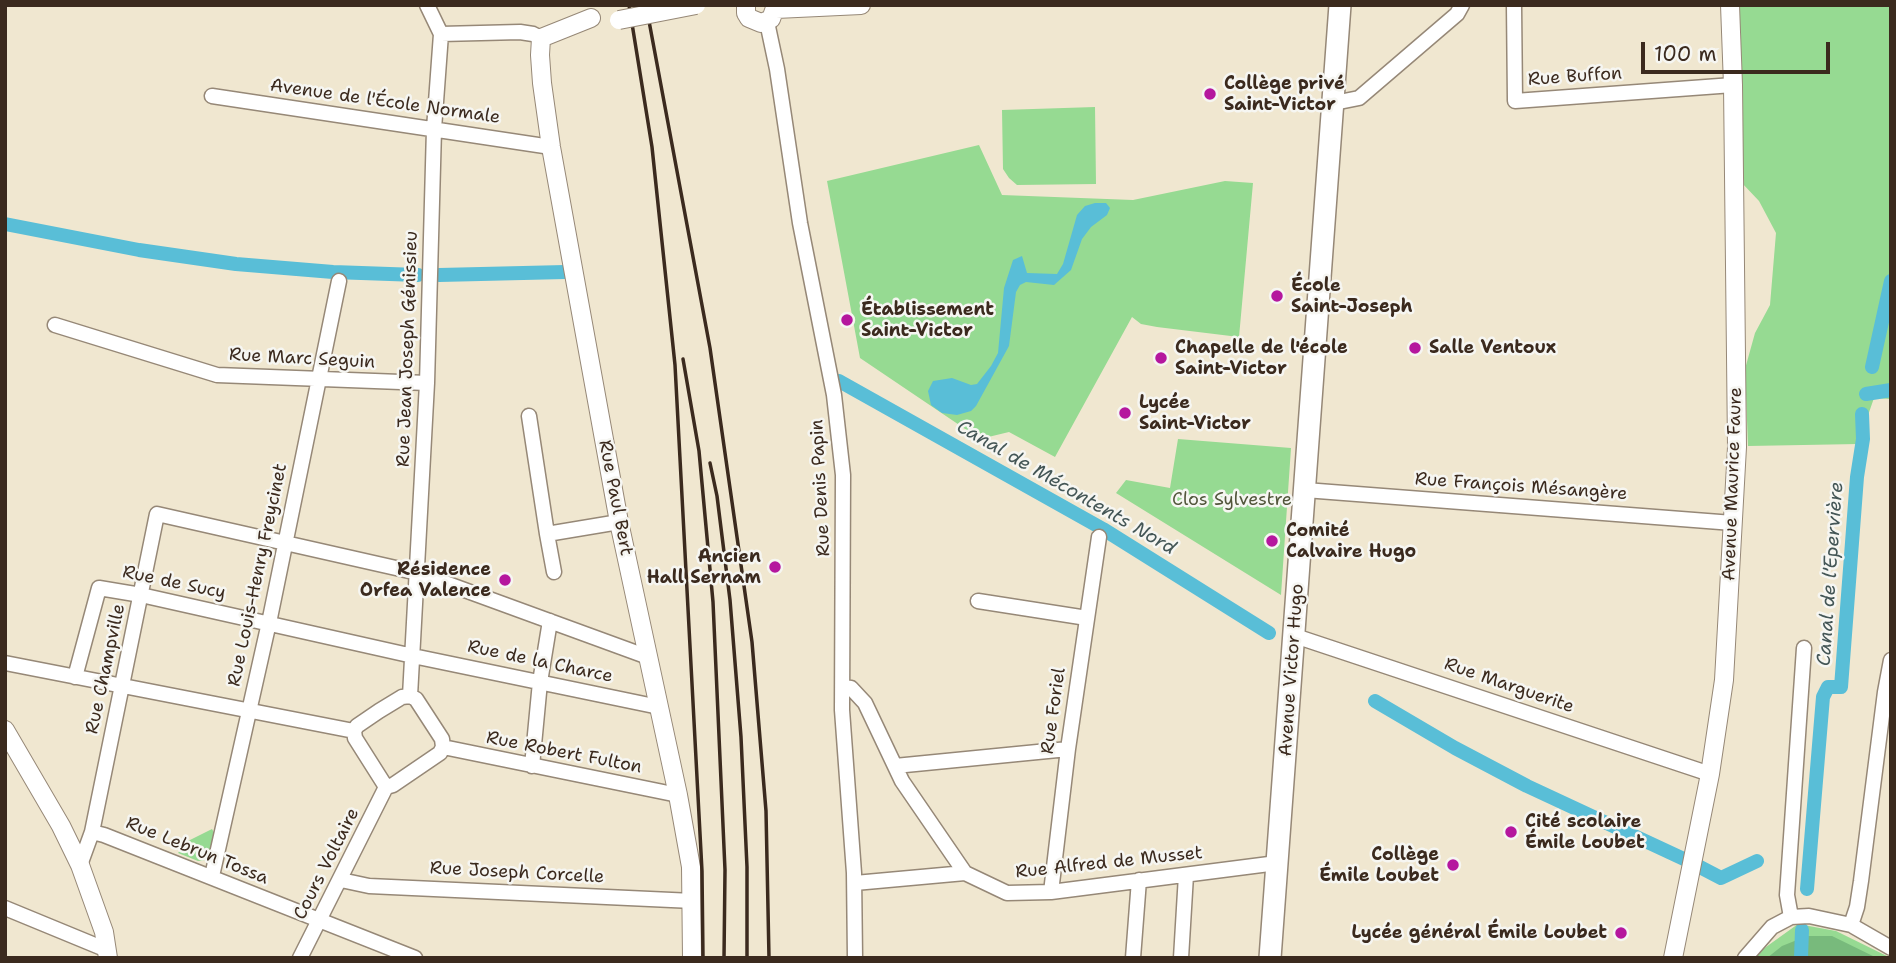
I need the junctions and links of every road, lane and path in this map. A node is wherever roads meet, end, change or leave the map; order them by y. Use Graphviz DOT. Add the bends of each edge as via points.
graph roads {
  1 [pos="427,5"];
  2 [pos="696,5"];
  3 [pos="746,5"];
  4 [pos="862,5"];
  5 [pos="1340,5"];
  6 [pos="1462,5"];
  7 [pos="1514,5"];
  8 [pos="1730,5"];
  9 [pos="592,12"];
  10 [pos="773,12"];
  11 [pos="441,34"];
  12 [pos="541,38"];
  13 [pos="1733,85"];
  14 [pos="212,96"];
  15 [pos="1334,103"];
  16 [pos="434,129"];
  17 [pos="551,147"];
  18 [pos="339,281"];
  19 [pos="55,325"];
  20 [pos="320,380"];
  21 [pos="428,383"];
  22 [pos="529,416"];
  23 [pos="1305,490"];
  24 [pos="619,522"];
  25 [pos="1733,523"];
  26 [pos="547,534"];
  27 [pos="1099,537"];
  28 [pos="286,544"];
  29 [pos="554,572"];
  30 [pos="418,573"];
  31 [pos="141,595"];
  32 [pos="978,601"];
  33 [pos="1087,618"];
  34 [pos="550,621"];
  35 [pos="269,624"];
  36 [pos="1295,636"];
  37 [pos="1804,648"];
  38 [pos="1890,655"];
  39 [pos="413,656"];
  40 [pos="648,657"];
  41 [pos="5,663"];
  42 [pos="75,677"];
  43 [pos="540,682"];
  44 [pos="123,686"];
  45 [pos="843,687"];
  46 [pos="410,696"];
  47 [pos="659,707"];
  48 [pos="248,711"];
  49 [pos="5,730"];
  50 [pos="354,732"];
  51 [pos="443,747"];
  52 [pos="1068,748"];
  53 [pos="532,766"];
  54 [pos="895,766"];
  55 [pos="1710,774"];
  56 [pos="386,787"];
  57 [pos="678,795"];
  58 [pos="92,832"];
  59 [pos="1277,863"];
  60 [pos="80,864"];
  61 [pos="965,873"];
  62 [pos="1186,875"];
  63 [pos="212,876"];
  64 [pos="341,880"];
  65 [pos="1139,880"];
  66 [pos="855,883"];
  67 [pos="1051,892"];
  68 [pos="693,901"];
  69 [pos="5,908"];
  70 [pos="1791,918"];
  71 [pos="320,920"];
  72 [pos="1851,925"];
  73 [pos="1891,948"];
  74 [pos="108,954"];
  75 [pos="1270,957"];
  76 [pos="300,958"];
  77 [pos="415,958"];
  78 [pos="692,958"];
  79 [pos="855,958"];
  80 [pos="1133,958"];
  81 [pos="1181,958"];
  82 [pos="1277,958"];
  83 [pos="1673,958"];
  84 [pos="1745,958"];
  1 -- 11 [label="street, Rue Jean Joseph Génissieu"];
  2 -- 9 [label="street, bridge" via="619,20"];
  3 -- 10 [label="street" via="746,13 755,22"];
  4 -- 10 [label="street"];
  5 -- 15 [label="main road, Avenue Victor Hugo"];
  6 -- 15 [label="street" via="1359,99"];
  7 -- 13 [label="street, Rue Buffon" via="1515,100"];
  8 -- 13 [label="street, Avenue Maurice Faure"];
  9 -- 12 [label="street"];
  10 -- 45 [label="street, Rue Denis Papin" via="800,223 834,395 841,455"];
  11 -- 12 [label="street" via="520,32"];
  11 -- 16 [label="street, Rue Jean Joseph Génissieu"];
  12 -- 17 [label="street, Rue Paul Bert"];
  13 -- 25 [label="street, Avenue Maurice Faure" via="1737,447"];
  14 -- 16 [label="street, Avenue de l'École Normale"];
  15 -- 23 [label="main road, Avenue Victor Hugo"];
  16 -- 17 [label="street, Avenue de l'École Normale"];
  16 -- 21 [label="street, Rue Jean Joseph Génissieu"];
  17 -- 24 [label="street, Rue Paul Bert"];
  18 -- 20 [label="street, Rue Louis-Henry Freycinet"];
  19 -- 20 [label="street, Rue Marc Seguin" via="217,375"];
  20 -- 21 [label="street, Rue Marc Seguin"];
  20 -- 28 [label="street, Rue Louis-Henry Freycinet"];
  21 -- 30 [label="street, Rue Jean Joseph Génissieu"];
  22 -- 26 [label="street"];
  23 -- 25 [label="street, Rue François Mésangère"];
  23 -- 36 [label="main road, Avenue Victor Hugo"];
  24 -- 26 [label="street"];
  24 -- 40 [label="street, Rue Paul Bert"];
  25 -- 55 [label="street, Avenue Maurice Faure" via="1724,680"];
  26 -- 29 [label="street"];
  27 -- 33 [label="street, Rue Foriel"];
  28 -- 30 [label="street"];
  28 -- 31 [label="street, Rue Champville" via="157,514"];
  28 -- 35 [label="street, Rue Louis-Henry Freycinet"];
  30 -- 34 [label="street"];
  30 -- 39 [label="street, Rue Jean Joseph Génissieu"];
  31 -- 35 [label="street, Rue de Sucy"];
  31 -- 42 [label="street, Rue de Sucy" via="99,588"];
  31 -- 44 [label="street, Rue Champville"];
  32 -- 33 [label="street"];
  33 -- 52 [label="street, Rue Foriel"];
  34 -- 40 [label="street"];
  34 -- 43 [label="street"];
  35 -- 39 [label="street, Rue de Sucy"];
  35 -- 48 [label="street, Rue Louis-Henry Freycinet"];
  36 -- 55 [label="street, Rue Marguerite"];
  36 -- 59 [label="main road, Avenue Victor Hugo"];
  37 -- 70 [label="street" via="1787,895"];
  38 -- 72 [label="street" via="1861,881"];
  39 -- 43 [label="street, Rue de la Charce"];
  39 -- 46 [label="street, Rue Jean Joseph Génissieu"];
  40 -- 47 [label="street, Rue Paul Bert"];
  41 -- 42 [label="street"];
  42 -- 44 [label="street"];
  43 -- 47 [label="street, Rue de la Charce"];
  43 -- 53 [label="street"];
  44 -- 48 [label="street"];
  44 -- 58 [label="street, Rue Champville"];
  45 -- 54 [label="street" via="851,688 865,703"];
  45 -- 66 [label="street, Rue Denis Papin"];
  46 -- 50 [label="street" via="379,711"];
  46 -- 51 [label="street" via="436,729"];
  47 -- 57 [label="street, Rue Paul Bert"];
  48 -- 50 [label="street"];
  48 -- 63 [label="street, Rue Louis-Henry Freycinet"];
  49 -- 60 [label="street"];
  50 -- 56 [label="street"];
  51 -- 53 [label="street, Rue Robert Fulton"];
  51 -- 56 [label="street"];
  52 -- 54 [label="street"];
  52 -- 67 [label="street, Rue Foriel"];
  53 -- 57 [label="street, Rue Robert Fulton"];
  54 -- 61 [label="street"];
  55 -- 83 [label="street, Avenue Maurice Faure"];
  56 -- 64 [label="street, Cours Voltaire"];
  57 -- 68 [label="street, Rue Paul Bert"];
  58 -- 60 [label="street"];
  58 -- 63 [label="street, Rue Lebrun Tossa"];
  59 -- 62 [label="street, Rue Alfred de Musset"];
  59 -- 75 [label="main road, Avenue Victor Hugo"];
  60 -- 74 [label="street"];
  61 -- 66 [label="street"];
  61 -- 67 [label="street, Rue Alfred de Musset" via="1007,893"];
  62 -- 65 [label="street, Rue Alfred de Musset"];
  62 -- 81 [label="street"];
  63 -- 71 [label="street, Rue Lebrun Tossa"];
  64 -- 68 [label="street, Rue Joseph Corcelle" via="369,886"];
  64 -- 71 [label="street, Cours Voltaire"];
  65 -- 67 [label="street, Rue Alfred de Musset"];
  65 -- 80 [label="street"];
  66 -- 79 [label="street, Rue Denis Papin"];
  68 -- 78 [label="street, Rue Paul Bert"];
  69 -- 74 [label="street"];
  70 -- 72 [label="street" via="1809,916"];
  70 -- 84 [label="street" via="1772,927"];
  71 -- 76 [label="street, Cours Voltaire"];
  71 -- 77 [label="street, Rue Lebrun Tossa"];
  72 -- 73 [label="street"];
  75 -- 82 [label="street"];
}
